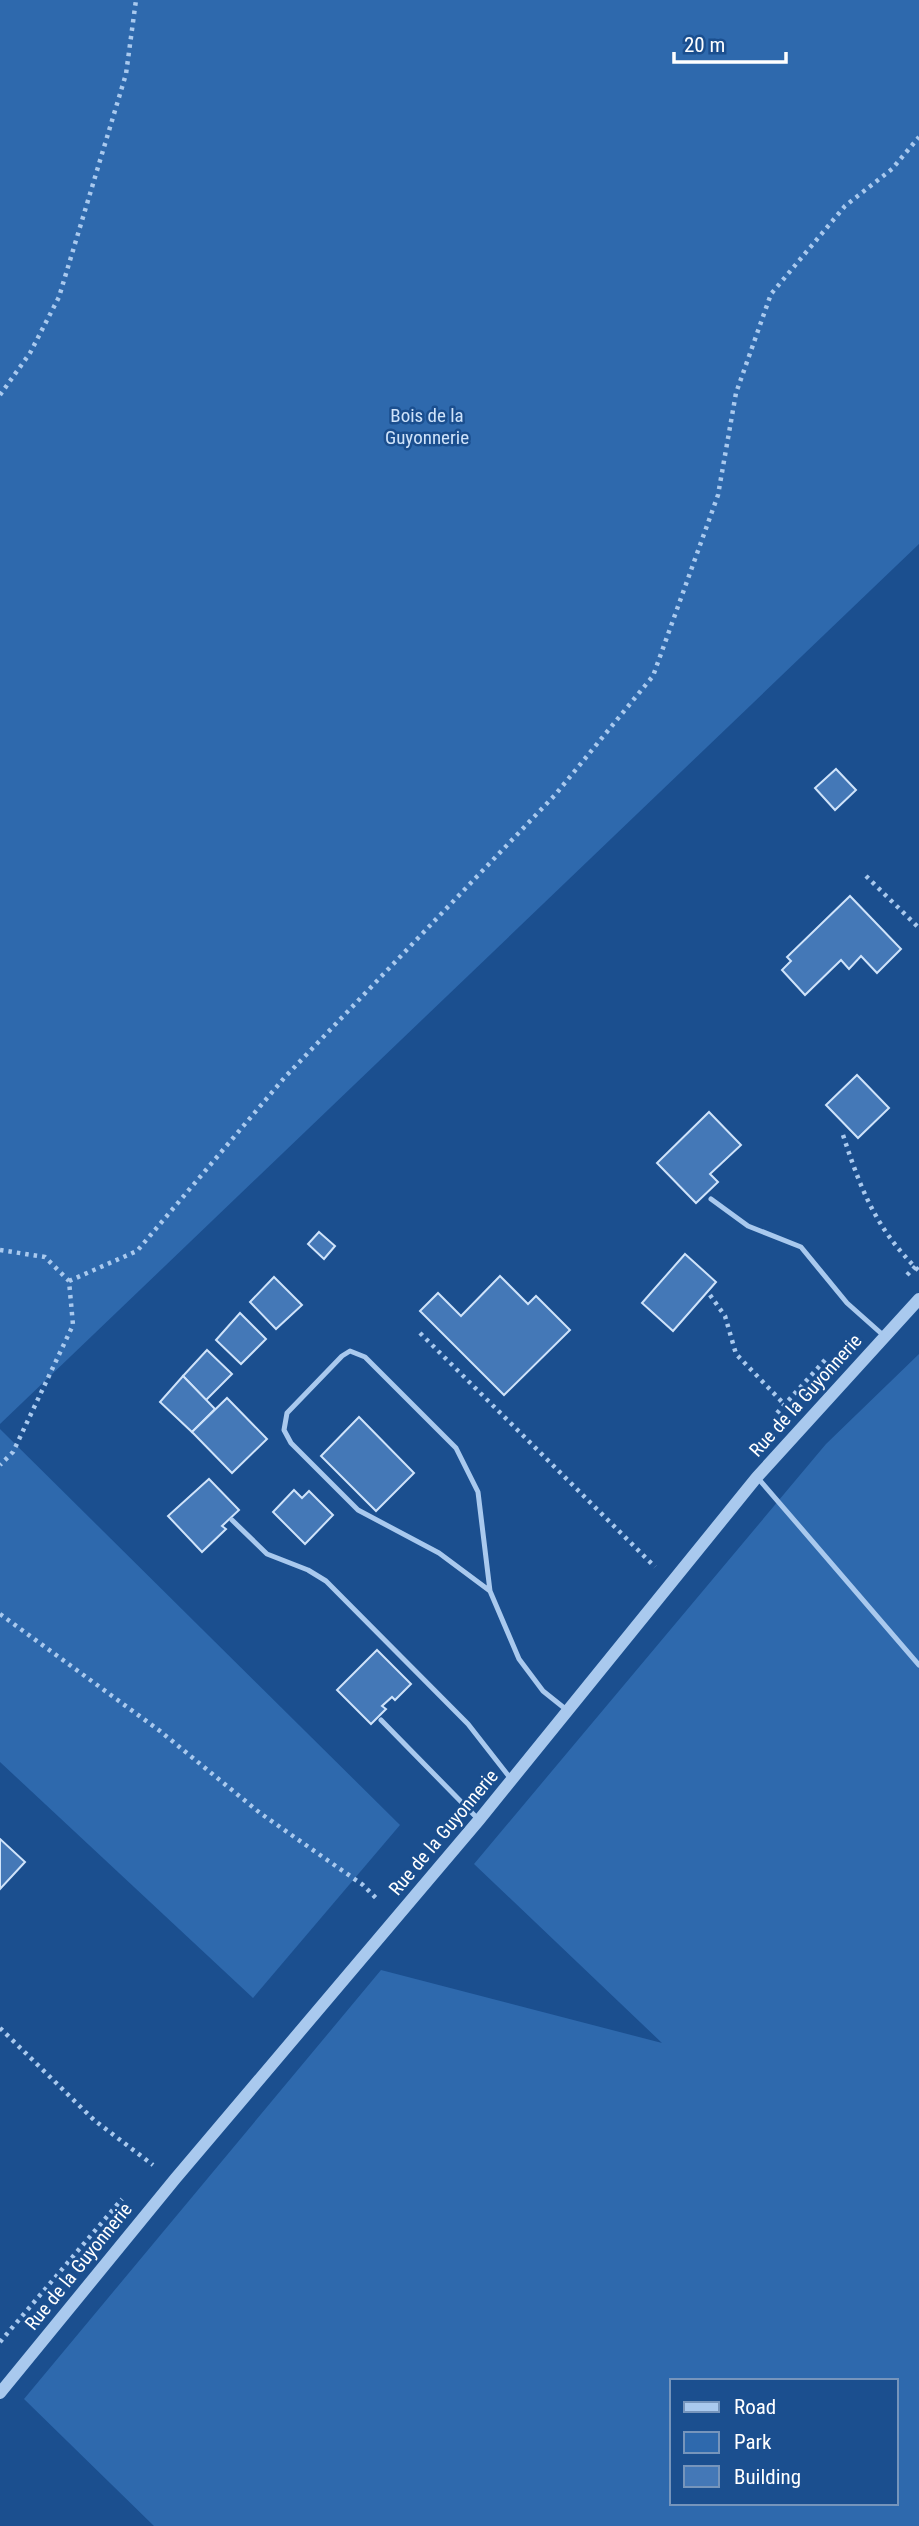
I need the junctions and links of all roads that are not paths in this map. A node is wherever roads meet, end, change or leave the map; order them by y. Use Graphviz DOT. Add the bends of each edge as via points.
graph roads {
  1 [pos="711,1199"];
  2 [pos="919,1299"];
  3 [pos="884,1336"];
  4 [pos="757,1477"];
  5 [pos="232,1520"];
  6 [pos="490,1591"];
  7 [pos="919,1665"];
  8 [pos="568,1711"];
  9 [pos="381,1720"];
  10 [pos="511,1779"];
  11 [pos="479,1820"];
  12 [pos="0,2393"];
  1 -- 3 [label="lane" via="748,1226 801,1247 848,1303"];
  2 -- 3 [label="street, Rue de la Guyonnerie"];
  3 -- 4 [label="street, Rue de la Guyonnerie"];
  4 -- 7 [label="lane"];
  4 -- 8 [label="street, Rue de la Guyonnerie"];
  5 -- 10 [label="lane" via="267,1554 326,1581 468,1724"];
  6 -- 6 [label="lane" via="478,1492 456,1448 365,1357 350,1351 288,1413 284,1430 291,1443 358,1510 439,1553"];
  6 -- 8 [label="lane" via="519,1659 543,1691"];
  8 -- 10 [label="street, Rue de la Guyonnerie"];
  9 -- 11 [label="lane"];
  10 -- 11 [label="street, Rue de la Guyonnerie"];
  11 -- 12 [label="street, Rue de la Guyonnerie"];
}
